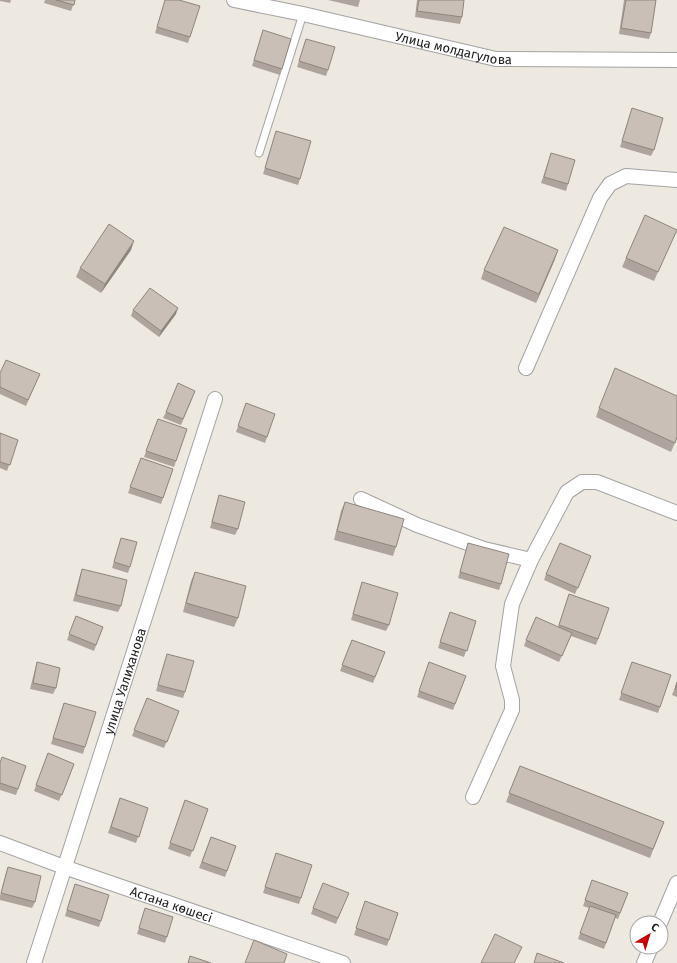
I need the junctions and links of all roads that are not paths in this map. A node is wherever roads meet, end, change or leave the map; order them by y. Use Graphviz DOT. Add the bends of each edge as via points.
graph roads {
  1 [pos="234,0"];
  2 [pos="303,14"];
  3 [pos="677,60"];
  4 [pos="259,153"];
  5 [pos="677,180"];
  6 [pos="526,368"];
  7 [pos="215,400"];
  8 [pos="361,499"];
  9 [pos="677,513"];
  10 [pos="531,560"];
  11 [pos="473,797"];
  12 [pos="0,843"];
  13 [pos="64,867"];
  14 [pos="677,883"];
  15 [pos="663,915"];
  16 [pos="34,963"];
  17 [pos="343,963"];
  1 -- 2 [label="street, Улица молдагулова"];
  2 -- 3 [label="street, Улица молдагулова" via="496,59"];
  2 -- 4 [label="lane"];
  5 -- 6 [label="street" via="626,176 610,184 600,198"];
  7 -- 13 [label="street, улица Уалиханова"];
  8 -- 10 [label="street" via="417,525 484,549"];
  9 -- 10 [label="street" via="597,482 582,482 568,492"];
  10 -- 11 [label="street" via="512,604 503,666 512,700 512,710"];
  12 -- 13 [label="street, Астана көшесі"];
  13 -- 16 [label="street, улица Уалиханова"];
  13 -- 17 [label="street, Астана көшесі"];
  14 -- 15 [label="street"];
}
